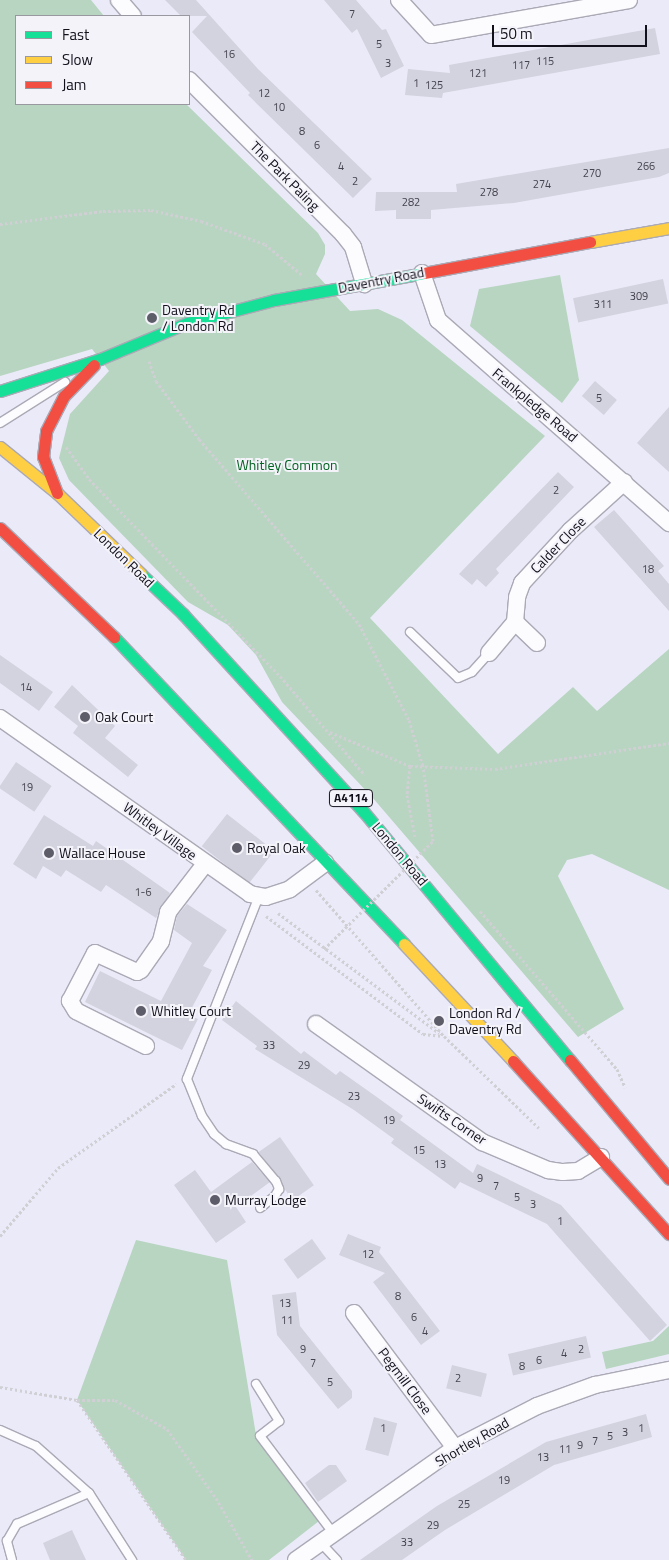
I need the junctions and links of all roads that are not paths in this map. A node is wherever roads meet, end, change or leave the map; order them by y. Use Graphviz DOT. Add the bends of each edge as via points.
graph roads {
  1 [pos="119,0"];
  2 [pos="399,0"];
  3 [pos="629,0"];
  4 [pos="131,15"];
  5 [pos="190,81"];
  6 [pos="669,228"];
  7 [pos="422,273"];
  8 [pos="364,284"];
  9 [pos="100,359"];
  10 [pos="0,390"];
  11 [pos="0,423"];
  12 [pos="0,447"];
  13 [pos="624,482"];
  14 [pos="58,494"];
  15 [pos="669,524"];
  16 [pos="0,528"];
  17 [pos="8,553"];
  18 [pos="79,600"];
  19 [pos="515,622"];
  20 [pos="410,632"];
  21 [pos="537,643"];
  22 [pos="488,653"];
  23 [pos="0,718"];
  24 [pos="325,863"];
  25 [pos="205,864"];
  26 [pos="256,901"];
  27 [pos="316,1024"];
  28 [pos="146,1046"];
  29 [pos="602,1157"];
  30 [pos="669,1179"];
  31 [pos="260,1208"];
  32 [pos="669,1234"];
  33 [pos="354,1313"];
  34 [pos="669,1370"];
  35 [pos="256,1384"];
  36 [pos="0,1430"];
  37 [pos="455,1448"];
  38 [pos="89,1493"];
  39 [pos="327,1537"];
  40 [pos="12,1560"];
  41 [pos="132,1560"];
  42 [pos="296,1560"];
  43 [pos="338,1560"];
  1 -- 4 [label="street"];
  2 -- 3 [label="street" via="431,35"];
  5 -- 8 [label="street, The Park Paling" via="343,234 352,247"];
  6 -- 7 [label="main road, Daventry Road"];
  7 -- 8 [label="main road, Daventry Road"];
  7 -- 13 [label="street, Frankpledge Road" via="438,320"];
  8 -- 9 [label="main road, Daventry Road" via="197,321"];
  9 -- 10 [label="main road, Daventry Road"];
  9 -- 11 [label="lane"];
  9 -- 14 [label="main road, Daventry Road" via="64,396 46,431 43,457"];
  12 -- 14 [label="main road, London Road / A4114"];
  13 -- 15 [label="street, Frankpledge Road"];
  13 -- 19 [label="street, Calder Close" via="570,531 522,583"];
  14 -- 30 [label="main road, London Road / A4114" via="183,614 363,811"];
  16 -- 18 [label="main road"];
  17 -- 18 [label="main road"];
  18 -- 24 [label="main road"];
  19 -- 21 [label="street"];
  19 -- 22 [label="street"];
  20 -- 22 [label="lane" via="458,678 472,672"];
  23 -- 25 [label="street, Whitley Village"];
  24 -- 26 [label="street" via="290,888"];
  24 -- 29 [label="main road"];
  25 -- 26 [label="street, Whitley Village"];
  25 -- 28 [label="street" via="168,912 161,941 141,970 137,972 95,953 70,1001 76,1011"];
  26 -- 31 [label="lane" via="187,1079 214,1134 226,1144 253,1154 276,1181 279,1189 275,1196"];
  27 -- 29 [label="street, Swifts Corner" via="482,1142 548,1170 563,1172 578,1171"];
  29 -- 32 [label="main road"];
  33 -- 37 [label="street, Pegmill Close"];
  34 -- 37 [label="street, Shortley Road" via="595,1385 537,1406"];
  35 -- 39 [label="lane" via="279,1421 260,1436"];
  36 -- 38 [label="lane" via="36,1446"];
  37 -- 39 [label="street, Shortley Road"];
  38 -- 40 [label="lane" via="17,1524 8,1541"];
  38 -- 41 [label="lane"];
  39 -- 42 [label="street, Shortley Road"];
  39 -- 43 [label="lane"];
}
